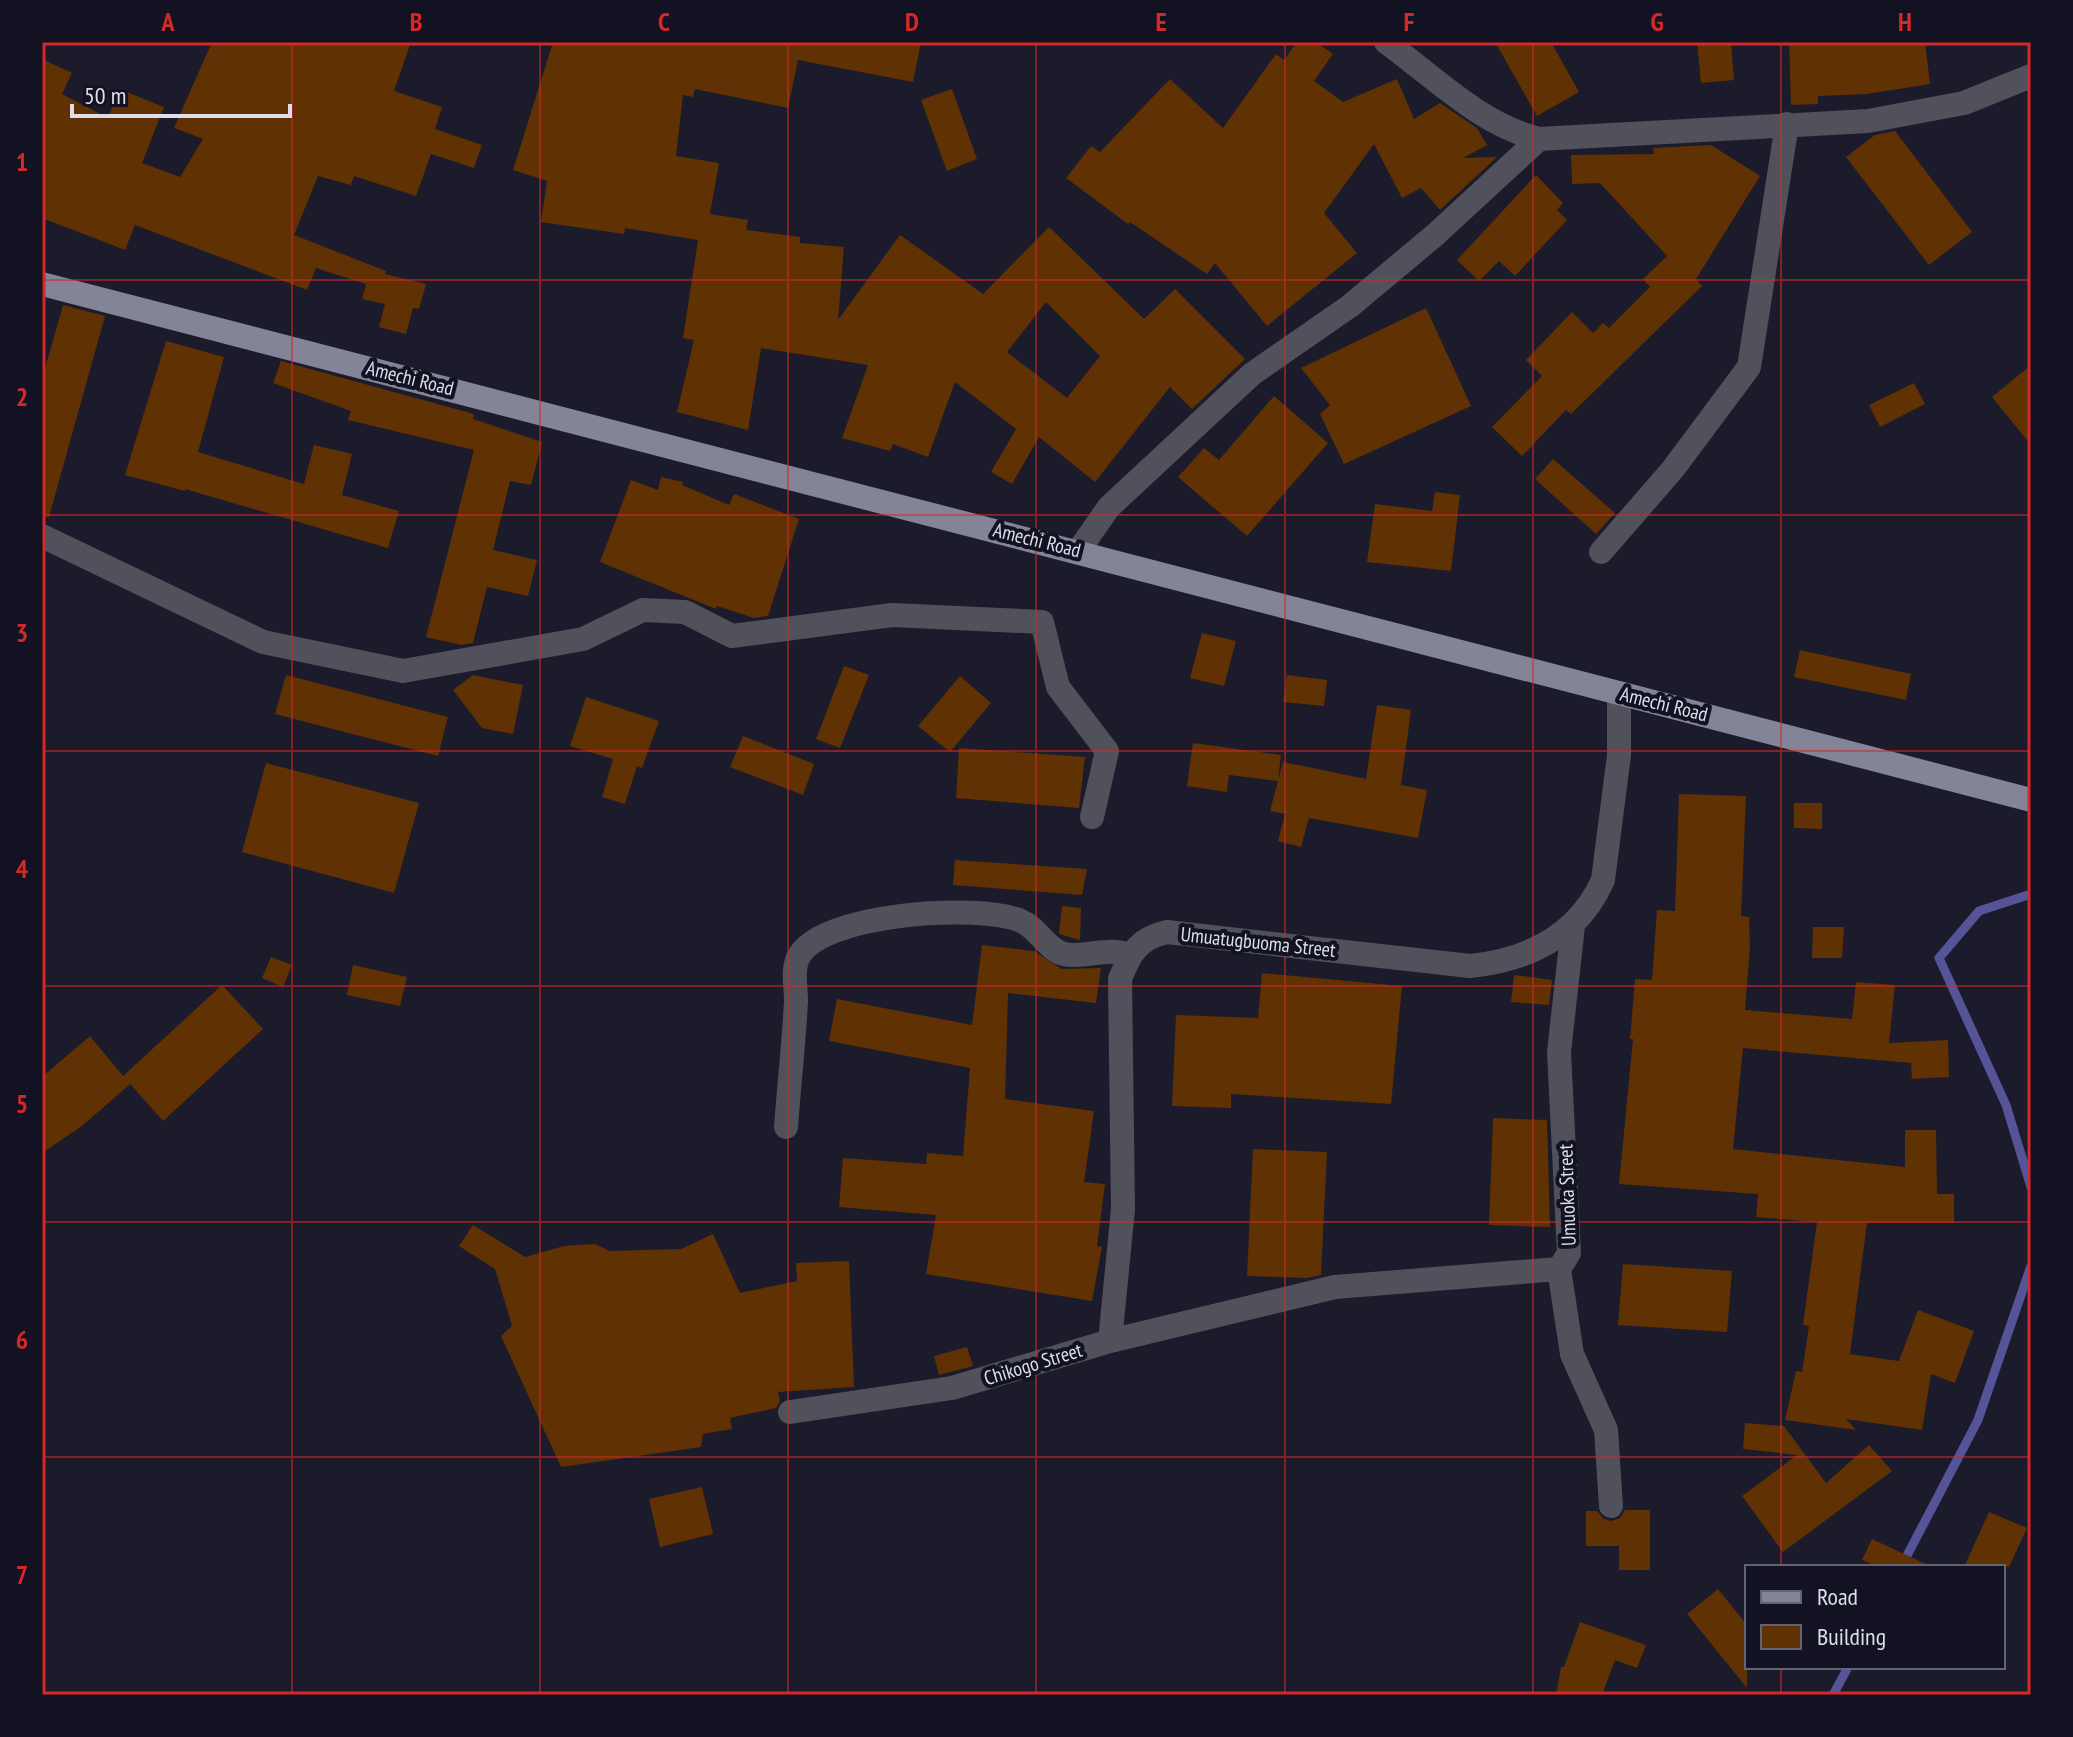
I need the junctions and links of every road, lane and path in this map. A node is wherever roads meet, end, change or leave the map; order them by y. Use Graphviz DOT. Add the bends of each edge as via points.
graph roads {
  1 [pos="1386,42"];
  2 [pos="2031,76"];
  3 [pos="1787,124"];
  4 [pos="1539,139"];
  5 [pos="42,284"];
  6 [pos="42,536"];
  7 [pos="1079,550"];
  8 [pos="1601,552"];
  9 [pos="1619,693"];
  10 [pos="2031,800"];
  11 [pos="1092,817"];
  12 [pos="1573,926"];
  13 [pos="1130,955"];
  14 [pos="786,1127"];
  15 [pos="1559,1269"];
  16 [pos="1274,1303"];
  17 [pos="1110,1341"];
  18 [pos="790,1412"];
  19 [pos="1611,1506"];
  1 -- 4 [label="street" via="1491,120"];
  2 -- 3 [label="street" via="1964,103 1922,113"];
  3 -- 4 [label="street"];
  3 -- 8 [label="street" via="1749,367 1673,469"];
  4 -- 7 [label="street" via="1350,306 1252,374 1109,507"];
  5 -- 7 [label="main road, Amechi Road"];
  6 -- 11 [label="street" via="263,642 403,671 583,639 643,610 685,612 732,636 892,615 1042,622 1058,687 1107,751"];
  7 -- 9 [label="main road, Amechi Road"];
  9 -- 10 [label="main road, Amechi Road"];
  9 -- 12 [label="street, Umuatugbuoma Street" via="1619,755 1607,860 1595,897"];
  12 -- 13 [label="street, Umuatugbuoma Street" via="1533,951 1470,966 1167,932 1151,935"];
  12 -- 15 [label="street, Umuoka Street" via="1559,1043 1569,1253"];
  13 -- 14 [label="street" via="1105,949 1059,953 1025,922 977,911 864,923 818,936 798,957 794,972"];
  13 -- 17 [label="street" via="1120,979 1123,1209"];
  15 -- 16 [label="street, Umuoka Street" via="1335,1287"];
  15 -- 19 [label="street" via="1572,1354 1606,1430"];
  16 -- 17 [label="street, Chikogo Street"];
  17 -- 18 [label="street, Chikogo Street" via="952,1388"];
}
